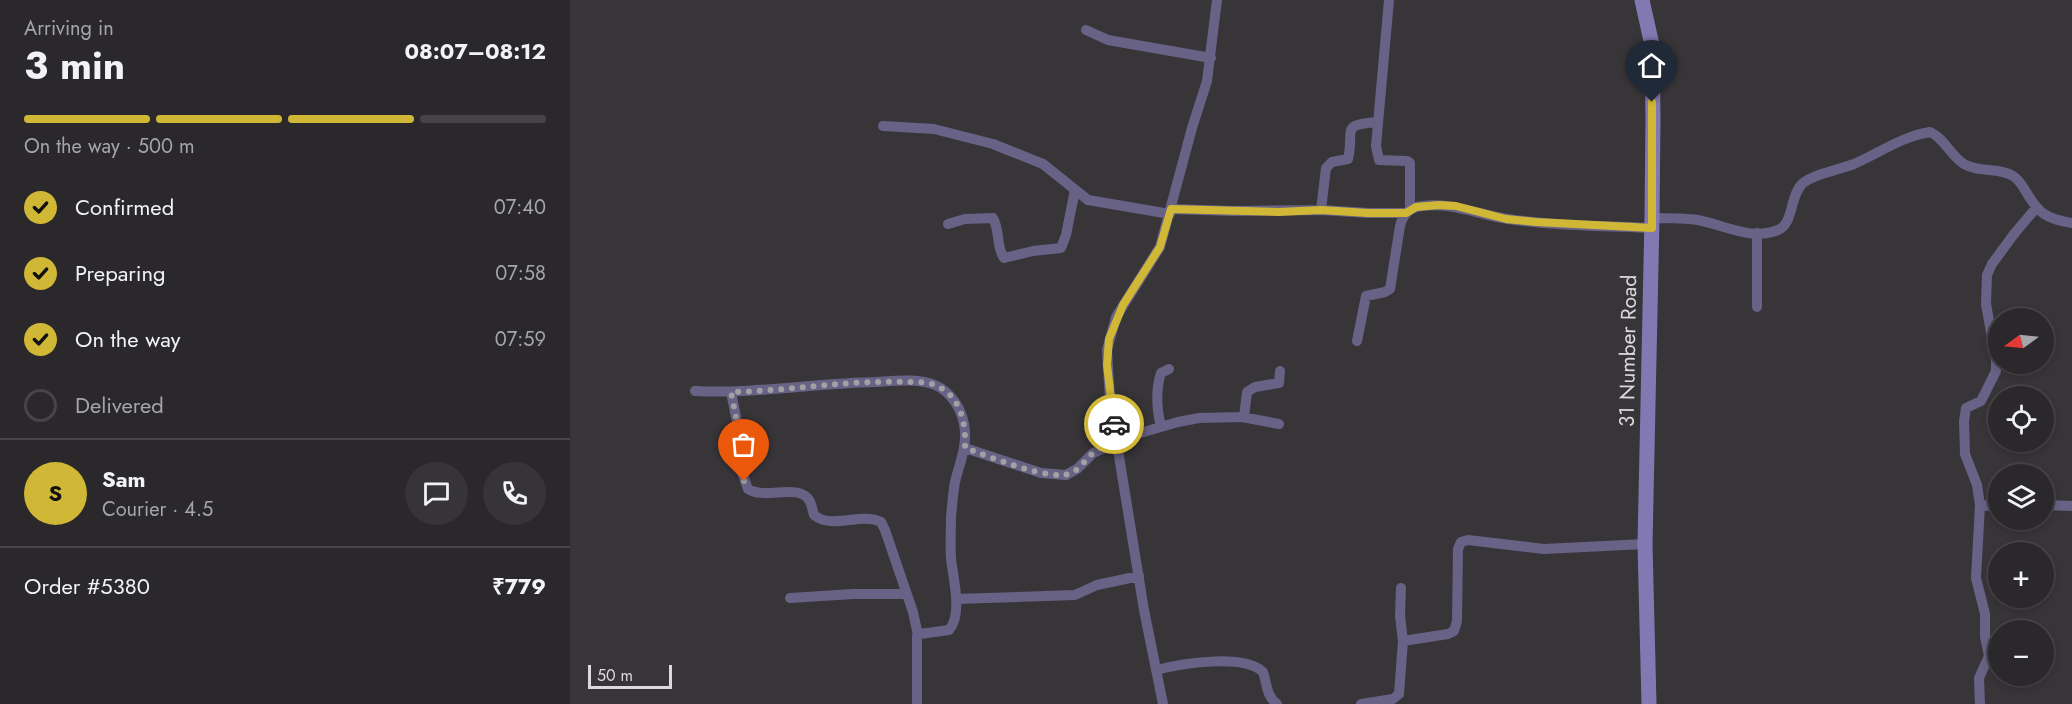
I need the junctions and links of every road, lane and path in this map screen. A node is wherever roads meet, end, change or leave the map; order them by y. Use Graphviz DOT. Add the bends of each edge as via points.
graph roads {
  1 [pos="1217,0"];
  2 [pos="1389,0"];
  3 [pos="1642,0"];
  4 [pos="1086,30"];
  5 [pos="1211,58"];
  6 [pos="1377,122"];
  7 [pos="883,126"];
  8 [pos="1075,190"];
  9 [pos="2036,208"];
  10 [pos="1321,210"];
  11 [pos="1170,211"];
  12 [pos="1408,211"];
  13 [pos="1652,223"];
  14 [pos="2072,223"];
  15 [pos="948,224"];
  16 [pos="1757,233"];
  17 [pos="1757,307"];
  18 [pos="1357,341"];
  19 [pos="1169,369"];
  20 [pos="1280,371"];
  21 [pos="694,391"];
  22 [pos="731,392"];
  23 [pos="1244,417"];
  24 [pos="1279,424"];
  25 [pos="1161,428"];
  26 [pos="1116,441"];
  27 [pos="965,448"];
  28 [pos="1980,505"];
  29 [pos="1988,505"];
  30 [pos="2054,505"];
  31 [pos="2072,506"];
  32 [pos="1645,544"];
  33 [pos="1139,576"];
  34 [pos="1401,588"];
  35 [pos="906,594"];
  36 [pos="790,598"];
  37 [pos="956,599"];
  38 [pos="918,635"];
  39 [pos="1403,641"];
  40 [pos="1156,670"];
  41 [pos="917,704"];
  42 [pos="1163,704"];
  43 [pos="1276,704"];
  44 [pos="1361,704"];
  45 [pos="1648,704"];
  46 [pos="1980,704"];
  1 -- 5 [label="street"];
  2 -- 6 [label="street"];
  3 -- 13 [label="main road, 31 Number Road" via="1652,45"];
  4 -- 5 [label="street" via="1108,40"];
  5 -- 11 [label="street"];
  6 -- 10 [label="street" via="1352,128 1348,159 1332,162 1326,168"];
  6 -- 12 [label="street" via="1379,160 1410,163"];
  7 -- 8 [label="street" via="934,129 993,144 1043,164"];
  8 -- 11 [label="street" via="1093,202"];
  8 -- 15 [label="street" via="1060,248 1004,258 993,218"];
  9 -- 14 [label="street" via="2050,218"];
  9 -- 16 [label="street" via="2013,176 1966,165 1930,132 1805,182 1793,198 1788,222 1771,232"];
  9 -- 28 [label="street" via="1987,275 1986,304 1996,371 1981,401 1966,408 1964,421 1965,454"];
  10 -- 11 [label="street"];
  10 -- 12 [label="street"];
  11 -- 26 [label="street" via="1160,247 1123,305 1109,339 1108,385"];
  12 -- 13 [label="street" via="1422,206 1456,206 1536,222"];
  12 -- 18 [label="street" via="1400,226 1392,284 1388,291 1366,296"];
  13 -- 16 [label="street" via="1693,220"];
  13 -- 32 [label="main road, 31 Number Road"];
  16 -- 17 [label="street"];
  19 -- 25 [label="street" via="1161,373 1159,381 1157,405"];
  20 -- 23 [label="street" via="1279,383 1247,392"];
  21 -- 22 [label="street"];
  22 -- 27 [label="street" via="871,382 932,384 950,395 959,409"];
  22 -- 35 [label="street" via="742,473 748,489 761,494 802,495 809,500 814,515 822,520 878,520 885,530"];
  23 -- 24 [label="street"];
  23 -- 25 [label="street" via="1199,418"];
  25 -- 26 [label="street"];
  26 -- 27 [label="street" via="1093,453 1066,475 1041,473"];
  26 -- 33 [label="street"];
  27 -- 37 [label="street" via="951,518"];
  28 -- 29 [label="street"];
  28 -- 46 [label="street" via="1976,578 1989,656 1979,678"];
  30 -- 31 [label="street"];
  32 -- 39 [label="street" via="1544,549 1464,540 1458,544 1454,631"];
  32 -- 45 [label="main road, 31 Number Road"];
  33 -- 37 [label="street" via="1097,585 1075,595"];
  33 -- 40 [label="street"];
  34 -- 39 [label="street"];
  35 -- 36 [label="street"];
  35 -- 38 [label="street"];
  37 -- 38 [label="street" via="949,630"];
  38 -- 41 [label="street"];
  39 -- 44 [label="street" via="1398,696"];
  40 -- 42 [label="street"];
  40 -- 43 [label="street" via="1202,662 1254,667 1263,672 1268,693"];
}
